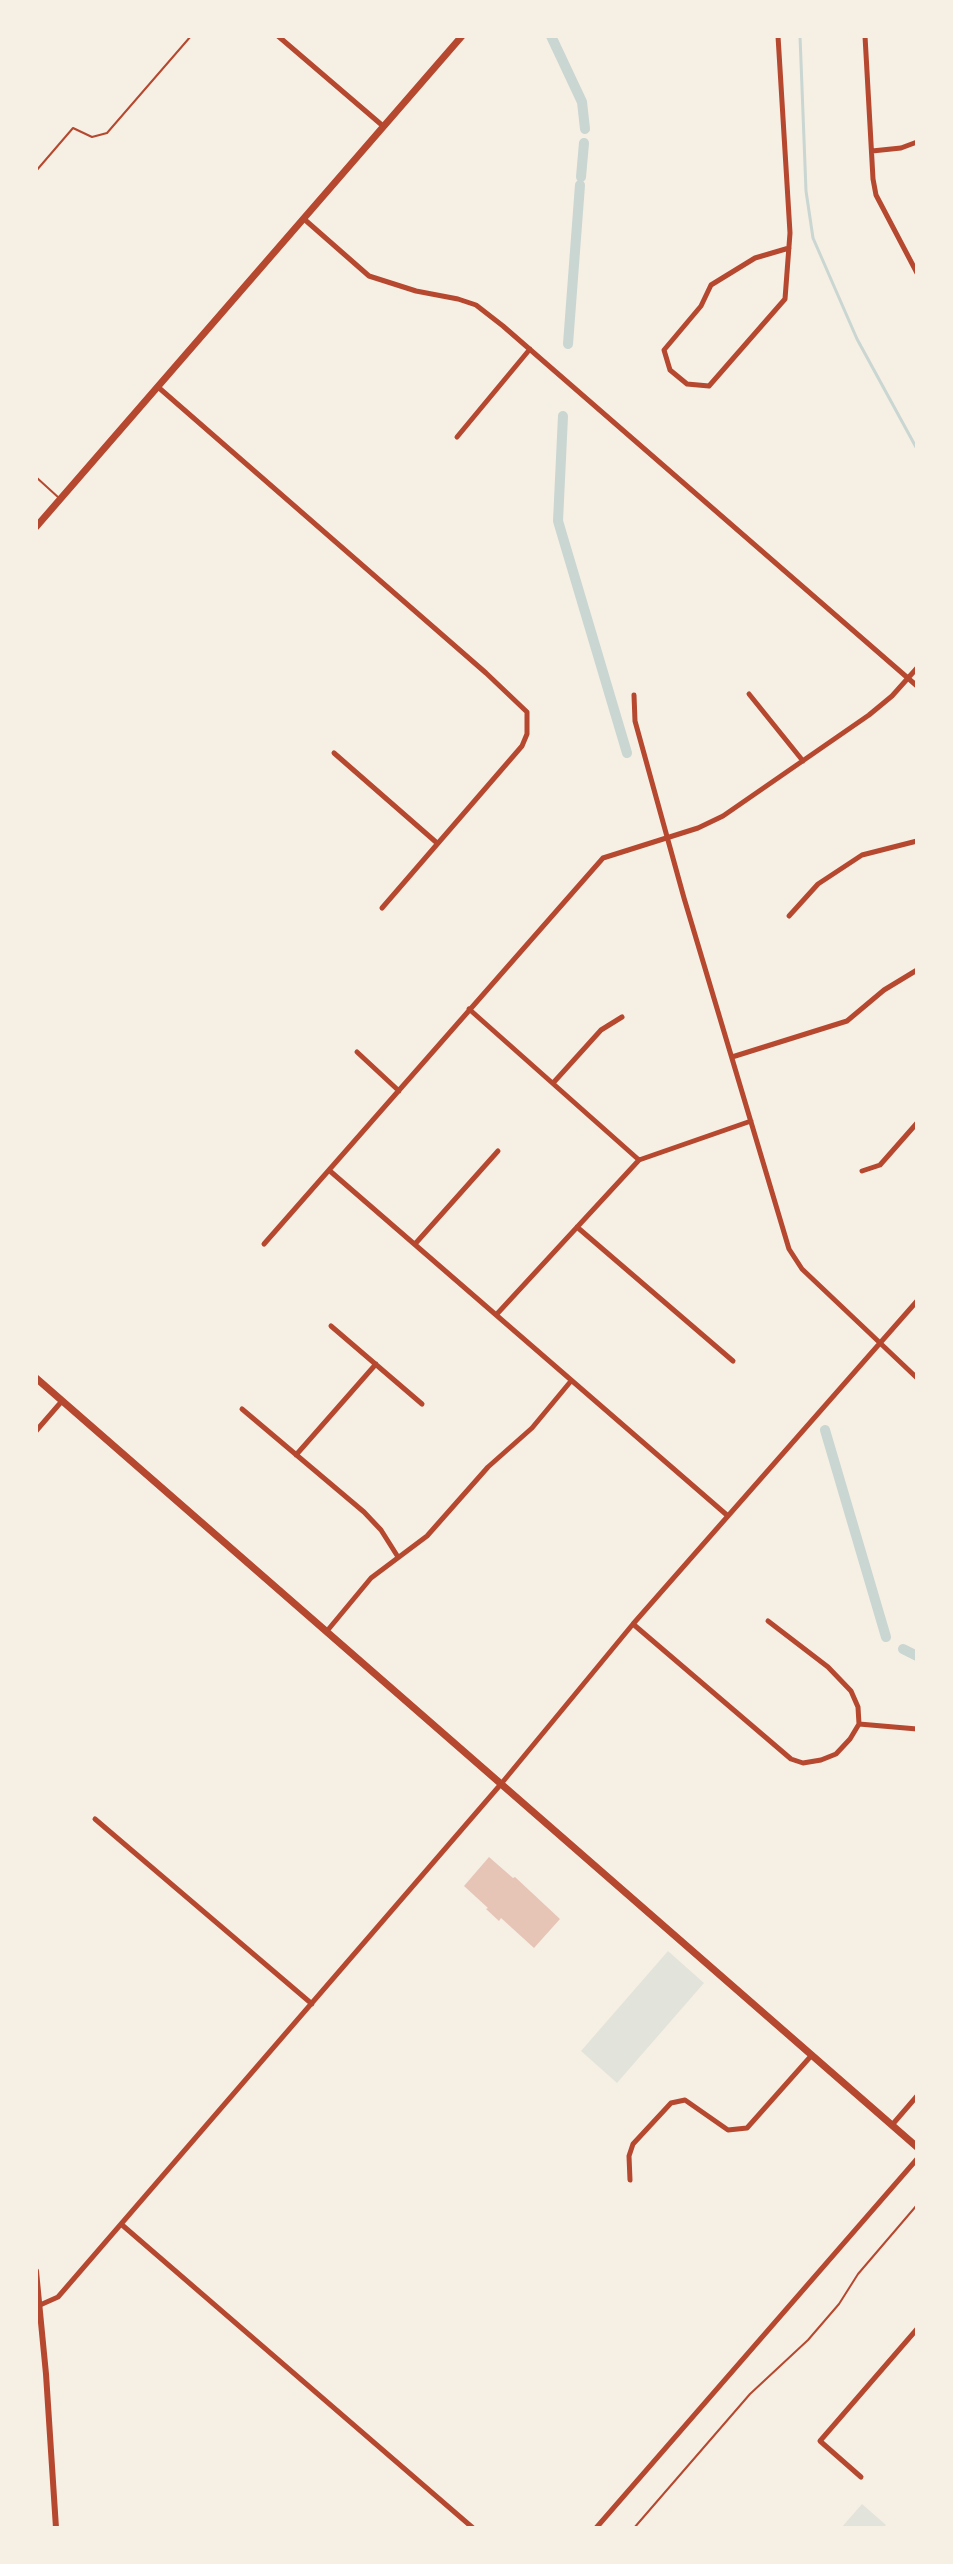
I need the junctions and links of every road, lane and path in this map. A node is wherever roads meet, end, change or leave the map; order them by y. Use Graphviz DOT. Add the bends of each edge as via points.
graph roads {
  1 [pos="191,36"];
  2 [pos="278,36"];
  3 [pos="462,36"];
  4 [pos="778,36"];
  5 [pos="865,36"];
  6 [pos="383,126"];
  7 [pos="917,142"];
  8 [pos="872,151"];
  9 [pos="36,171"];
  10 [pos="304,219"];
  11 [pos="789,248"];
  12 [pos="917,273"];
  13 [pos="530,349"];
  14 [pos="158,387"];
  15 [pos="457,437"];
  16 [pos="36,477"];
  17 [pos="61,499"];
  18 [pos="36,527"];
  19 [pos="917,668"];
  20 [pos="908,678"];
  21 [pos="917,686"];
  22 [pos="749,694"];
  23 [pos="634,695"];
  24 [pos="334,753"];
  25 [pos="803,761"];
  26 [pos="668,838"];
  27 [pos="917,841"];
  28 [pos="437,843"];
  29 [pos="382,908"];
  30 [pos="789,916"];
  31 [pos="917,970"];
  32 [pos="469,1009"];
  33 [pos="622,1017"];
  34 [pos="357,1052"];
  35 [pos="732,1057"];
  36 [pos="554,1082"];
  37 [pos="399,1091"];
  38 [pos="751,1121"];
  39 [pos="917,1123"];
  40 [pos="498,1151"];
  41 [pos="639,1160"];
  42 [pos="330,1171"];
  43 [pos="862,1171"];
  44 [pos="577,1227"];
  45 [pos="264,1244"];
  46 [pos="415,1244"];
  47 [pos="917,1301"];
  48 [pos="496,1315"];
  49 [pos="331,1326"];
  50 [pos="879,1344"];
  51 [pos="733,1361"];
  52 [pos="376,1364"];
  53 [pos="36,1378"];
  54 [pos="917,1378"];
  55 [pos="571,1381"];
  56 [pos="62,1401"];
  57 [pos="422,1404"];
  58 [pos="242,1409"];
  59 [pos="36,1431"];
  60 [pos="296,1455"];
  61 [pos="728,1516"];
  62 [pos="398,1557"];
  63 [pos="768,1621"];
  64 [pos="633,1624"];
  65 [pos="327,1631"];
  66 [pos="859,1724"];
  67 [pos="917,1729"];
  68 [pos="501,1784"];
  69 [pos="95,1819"];
  70 [pos="312,2004"];
  71 [pos="811,2056"];
  72 [pos="917,2096"];
  73 [pos="892,2125"];
  74 [pos="917,2147"];
  75 [pos="917,2159"];
  76 [pos="630,2180"];
  77 [pos="917,2205"];
  78 [pos="121,2224"];
  79 [pos="36,2271"];
  80 [pos="40,2305"];
  81 [pos="917,2329"];
  82 [pos="861,2477"];
  83 [pos="56,2528"];
  84 [pos="473,2528"];
  85 [pos="596,2528"];
  86 [pos="634,2528"];
  1 -- 9 [label="lane" via="107,133 92,137 73,128"];
  2 -- 6 [label="street"];
  3 -- 6 [label="main road"];
  4 -- 11 [label="street"];
  5 -- 8 [label="street"];
  6 -- 10 [label="main road"];
  7 -- 8 [label="street"];
  8 -- 12 [label="street" via="876,195"];
  10 -- 13 [label="street" via="369,276 476,305"];
  10 -- 14 [label="main road"];
  11 -- 11 [label="street" via="785,299 709,386 687,384 670,370 664,350 701,306 711,285 755,258"];
  13 -- 15 [label="street"];
  13 -- 20 [label="street"];
  14 -- 17 [label="main road"];
  14 -- 28 [label="street" via="523,706 529,722 522,746"];
  16 -- 17 [label="lane"];
  17 -- 18 [label="main road"];
  19 -- 20 [label="street"];
  20 -- 21 [label="street"];
  20 -- 25 [label="street" via="869,715"];
  22 -- 25 [label="street"];
  23 -- 26 [label="street" via="635,721"];
  24 -- 28 [label="street"];
  25 -- 26 [label="street" via="723,816"];
  26 -- 32 [label="street" via="603,858"];
  26 -- 35 [label="street"];
  27 -- 30 [label="street" via="862,855 818,884"];
  28 -- 29 [label="street"];
  31 -- 35 [label="street" via="847,1021"];
  32 -- 36 [label="street"];
  32 -- 37 [label="street"];
  33 -- 36 [label="street" via="601,1030"];
  34 -- 37 [label="street"];
  35 -- 38 [label="street"];
  36 -- 41 [label="street"];
  37 -- 42 [label="street"];
  38 -- 41 [label="street"];
  38 -- 50 [label="street" via="789,1249 802,1269"];
  39 -- 43 [label="street" via="880,1165"];
  40 -- 46 [label="street"];
  41 -- 44 [label="street"];
  42 -- 45 [label="street"];
  42 -- 46 [label="street"];
  44 -- 48 [label="street"];
  44 -- 51 [label="street"];
  46 -- 48 [label="street"];
  47 -- 50 [label="street"];
  48 -- 55 [label="street"];
  49 -- 52 [label="street"];
  50 -- 54 [label="street"];
  50 -- 61 [label="street"];
  52 -- 57 [label="street"];
  52 -- 60 [label="street"];
  53 -- 56 [label="main road"];
  55 -- 61 [label="street"];
  55 -- 62 [label="street" via="427,1536"];
  56 -- 59 [label="street"];
  56 -- 65 [label="main road"];
  58 -- 60 [label="street"];
  60 -- 62 [label="street" via="364,1512"];
  61 -- 64 [label="street"];
  62 -- 65 [label="street" via="371,1578"];
  63 -- 66 [label="street" via="851,1691"];
  64 -- 66 [label="street" via="791,1759 803,1763 836,1754"];
  64 -- 68 [label="street"];
  65 -- 68 [label="main road"];
  66 -- 67 [label="street"];
  68 -- 70 [label="street"];
  68 -- 71 [label="main road"];
  69 -- 70 [label="street"];
  70 -- 78 [label="street"];
  71 -- 73 [label="main road"];
  71 -- 76 [label="street" via="747,2128 728,2130 685,2100 671,2103 633,2144"];
  72 -- 73 [label="street"];
  73 -- 74 [label="main road"];
  75 -- 85 [label="street"];
  77 -- 86 [label="path" via="818,2328 750,2394"];
  78 -- 80 [label="street" via="58,2297"];
  78 -- 84 [label="street"];
  79 -- 80 [label="street"];
  80 -- 83 [label="street"];
  81 -- 82 [label="street" via="820,2441"];
}
